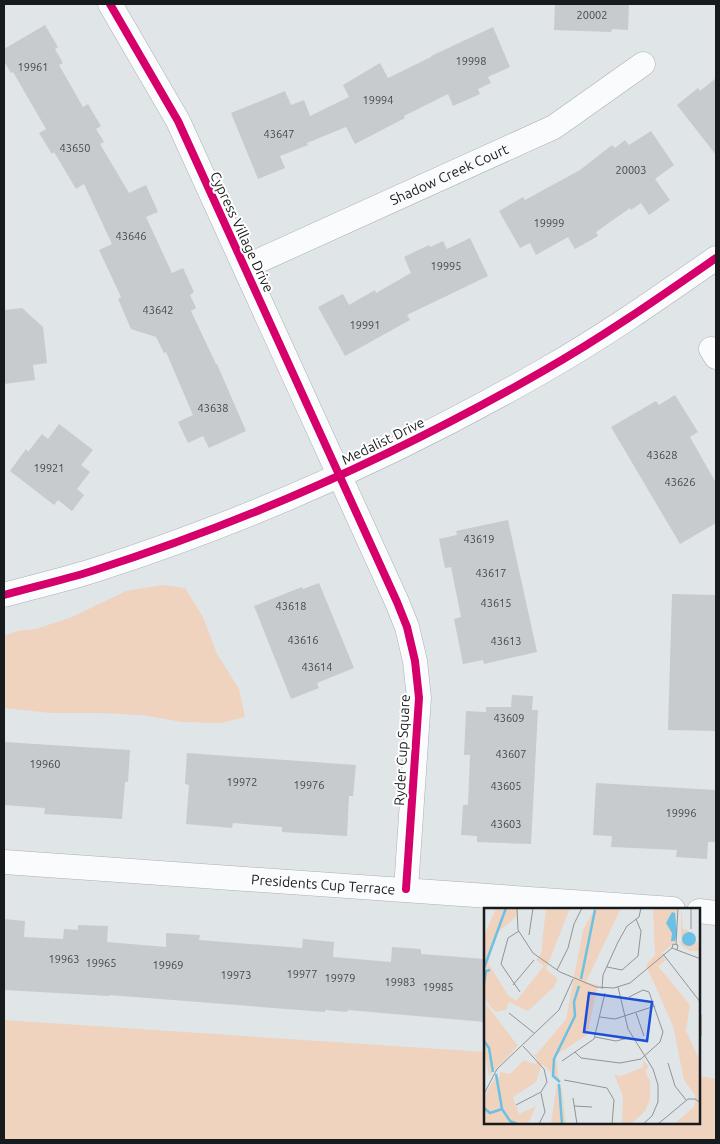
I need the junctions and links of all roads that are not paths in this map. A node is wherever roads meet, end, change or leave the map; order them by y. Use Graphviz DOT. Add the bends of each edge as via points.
graph roads {
  1 [pos="110,4"];
  2 [pos="643,64"];
  3 [pos="716,258"];
  4 [pos="245,267"];
  5 [pos="340,476"];
  6 [pos="4,595"];
  7 [pos="4,862"];
  8 [pos="406,889"];
  9 [pos="660,908"];
  10 [pos="700,911"];
  11 [pos="716,913"];
  1 -- 4 [label="street, Cypress Village Drive" via="178,121"];
  2 -- 4 [label="street, Shadow Creek Court" via="554,126"];
  3 -- 5 [label="street, Medalist Drive" via="642,310 544,370 443,426"];
  4 -- 5 [label="street, Cypress Village Drive"];
  5 -- 6 [label="street, Medalist Drive" via="202,534 91,572"];
  5 -- 8 [label="street, Ryder Cup Square" via="398,602 415,661 419,698"];
  7 -- 8 [label="street, Presidents Cup Terrace"];
  8 -- 9 [label="street, Presidents Cup Terrace"];
  10 -- 11 [label="street"];
}
